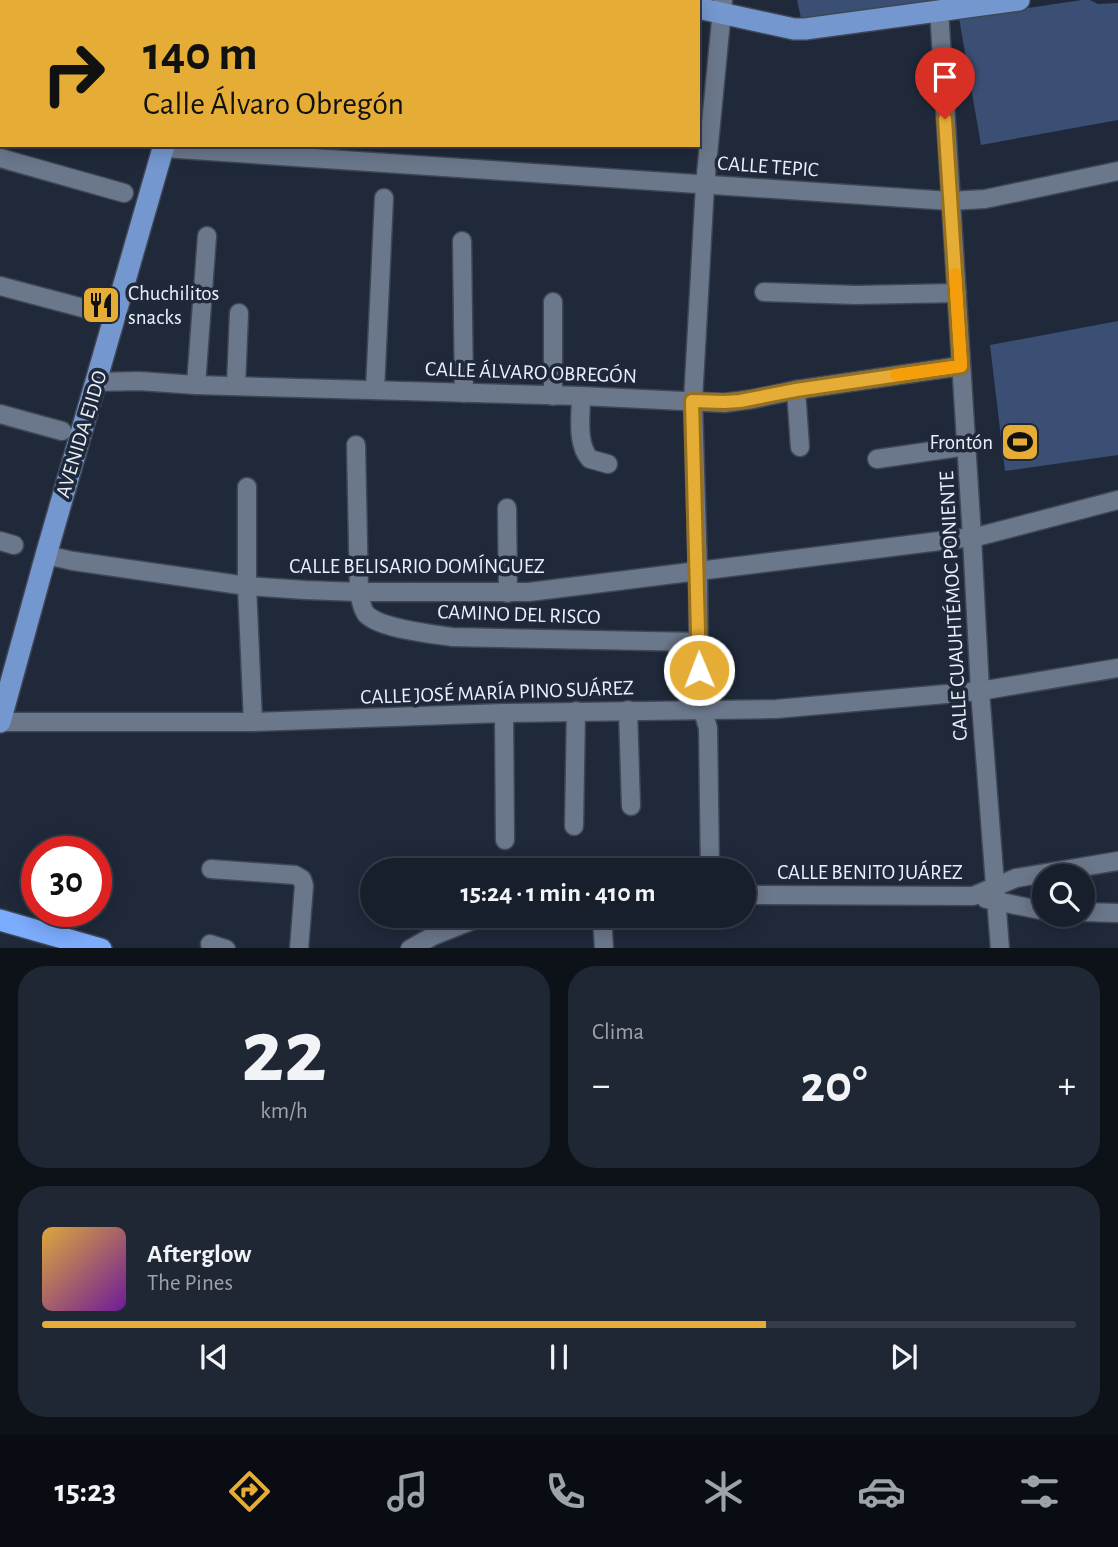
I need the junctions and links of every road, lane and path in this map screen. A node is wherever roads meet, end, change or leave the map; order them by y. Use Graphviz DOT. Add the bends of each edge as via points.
graph roads {
  1 [pos="1019,0"];
  2 [pos="723,7"];
  3 [pos="700,8"];
  4 [pos="939,10"];
  5 [pos="164,147"];
  6 [pos="0,159"];
  7 [pos="1118,172"];
  8 [pos="705,185"];
  9 [pos="124,193"];
  10 [pos="384,198"];
  11 [pos="950,201"];
  12 [pos="207,236"];
  13 [pos="462,241"];
  14 [pos="0,286"];
  15 [pos="764,292"];
  16 [pos="957,293"];
  17 [pos="553,302"];
  18 [pos="87,309"];
  19 [pos="239,313"];
  20 [pos="961,366"];
  21 [pos="97,382"];
  22 [pos="196,385"];
  23 [pos="236,386"];
  24 [pos="375,390"];
  25 [pos="796,390"];
  26 [pos="464,393"];
  27 [pos="553,396"];
  28 [pos="581,396"];
  29 [pos="692,401"];
  30 [pos="0,414"];
  31 [pos="62,431"];
  32 [pos="356,445"];
  33 [pos="967,446"];
  34 [pos="800,447"];
  35 [pos="877,459"];
  36 [pos="608,464"];
  37 [pos="247,487"];
  38 [pos="1118,499"];
  39 [pos="507,508"];
  40 [pos="972,537"];
  41 [pos="46,555"];
  42 [pos="698,571"];
  43 [pos="247,586"];
  44 [pos="359,593"];
  45 [pos="508,593"];
  46 [pos="698,642"];
  47 [pos="1118,668"];
  48 [pos="980,691"];
  49 [pos="628,710"];
  50 [pos="576,711"];
  51 [pos="702,711"];
  52 [pos="504,713"];
  53 [pos="0,722"];
  54 [pos="253,722"];
  55 [pos="631,806"];
  56 [pos="574,826"];
  57 [pos="505,840"];
  58 [pos="710,858"];
  59 [pos="1118,861"];
  60 [pos="211,869"];
  61 [pos="756,895"];
  62 [pos="995,895"];
  63 [pos="1032,907"];
  64 [pos="1095,912"];
  65 [pos="1118,913"];
  66 [pos="0,920"];
  67 [pos="453,928"];
  68 [pos="603,928"];
  69 [pos="101,948"];
  70 [pos="299,948"];
  71 [pos="410,948"];
  72 [pos="604,948"];
  73 [pos="1000,948"];
  1 -- 4 [label="main road"];
  2 -- 3 [label="main road"];
  2 -- 4 [label="main road" via="794,29"];
  2 -- 8 [label="street"];
  4 -- 11 [label="street, CALLE CUAUHTÉMOC PONIENTE"];
  5 -- 8 [label="street, CALLE TEPIC"];
  5 -- 21 [label="main road, AVENIDA EJIDO"];
  6 -- 9 [label="street"];
  7 -- 11 [label="street, CALLE TEPIC" via="985,199"];
  8 -- 11 [label="street, CALLE TEPIC"];
  8 -- 29 [label="street"];
  10 -- 24 [label="street"];
  11 -- 16 [label="street, CALLE CUAUHTÉMOC PONIENTE"];
  12 -- 22 [label="street"];
  13 -- 26 [label="street"];
  14 -- 18 [label="street"];
  15 -- 16 [label="street"];
  16 -- 20 [label="street, CALLE CUAUHTÉMOC PONIENTE"];
  17 -- 27 [label="street"];
  19 -- 23 [label="street"];
  20 -- 25 [label="street, CALLE ÁLVARO OBREGÓN"];
  20 -- 33 [label="street, CALLE CUAUHTÉMOC PONIENTE"];
  21 -- 22 [label="street, CALLE ÁLVARO OBREGÓN"];
  21 -- 41 [label="main road, AVENIDA EJIDO"];
  22 -- 23 [label="street, CALLE ÁLVARO OBREGÓN"];
  23 -- 24 [label="street, CALLE ÁLVARO OBREGÓN"];
  24 -- 26 [label="street, CALLE ÁLVARO OBREGÓN"];
  25 -- 29 [label="street, CALLE ÁLVARO OBREGÓN" via="740,401"];
  25 -- 34 [label="street"];
  26 -- 27 [label="street, CALLE ÁLVARO OBREGÓN"];
  27 -- 28 [label="street, CALLE ÁLVARO OBREGÓN"];
  28 -- 29 [label="street, CALLE ÁLVARO OBREGÓN"];
  28 -- 36 [label="street" via="584,449 590,459"];
  29 -- 42 [label="street"];
  30 -- 31 [label="street"];
  32 -- 44 [label="street"];
  33 -- 35 [label="street"];
  33 -- 40 [label="street, CALLE CUAUHTÉMOC PONIENTE"];
  37 -- 43 [label="street"];
  38 -- 40 [label="street, CALLE BELISARIO DOMÍNGUEZ"];
  39 -- 45 [label="street"];
  40 -- 42 [label="street, CALLE BELISARIO DOMÍNGUEZ"];
  40 -- 48 [label="street, CALLE CUAUHTÉMOC PONIENTE"];
  41 -- 43 [label="street, CALLE BELISARIO DOMÍNGUEZ"];
  41 -- 53 [label="main road, AVENIDA EJIDO"];
  42 -- 45 [label="street, CALLE BELISARIO DOMÍNGUEZ"];
  42 -- 46 [label="street"];
  43 -- 44 [label="street, CALLE BELISARIO DOMÍNGUEZ"];
  43 -- 54 [label="street"];
  44 -- 45 [label="street, CALLE BELISARIO DOMÍNGUEZ"];
  44 -- 46 [label="street, CAMINO DEL RISCO" via="369,617 422,634"];
  46 -- 51 [label="street"];
  47 -- 48 [label="street, CALLE JOSÉ MARÍA PINO SUÁREZ"];
  48 -- 51 [label="street, CALLE JOSÉ MARÍA PINO SUÁREZ"];
  48 -- 62 [label="street, CALLE CUAUHTÉMOC PONIENTE"];
  49 -- 50 [label="street, CALLE JOSÉ MARÍA PINO SUÁREZ"];
  49 -- 51 [label="street, CALLE JOSÉ MARÍA PINO SUÁREZ"];
  49 -- 55 [label="street"];
  50 -- 52 [label="street, CALLE JOSÉ MARÍA PINO SUÁREZ"];
  50 -- 56 [label="street"];
  51 -- 58 [label="street" via="708,728"];
  52 -- 54 [label="street, CALLE JOSÉ MARÍA PINO SUÁREZ"];
  52 -- 57 [label="street"];
  53 -- 54 [label="street, CALLE JOSÉ MARÍA PINO SUÁREZ"];
  59 -- 62 [label="street, CALLE BENITO JUÁREZ" via="1016,878"];
  60 -- 70 [label="street" via="302,879"];
  61 -- 62 [label="street, CALLE BENITO JUÁREZ"];
  62 -- 63 [label="street, CALLE BENITO JUÁREZ"];
  62 -- 73 [label="street, CALLE CUAUHTÉMOC PONIENTE"];
  64 -- 65 [label="street"];
  66 -- 69 [label="highway"];
  67 -- 71 [label="street"];
  68 -- 72 [label="street"];
}
